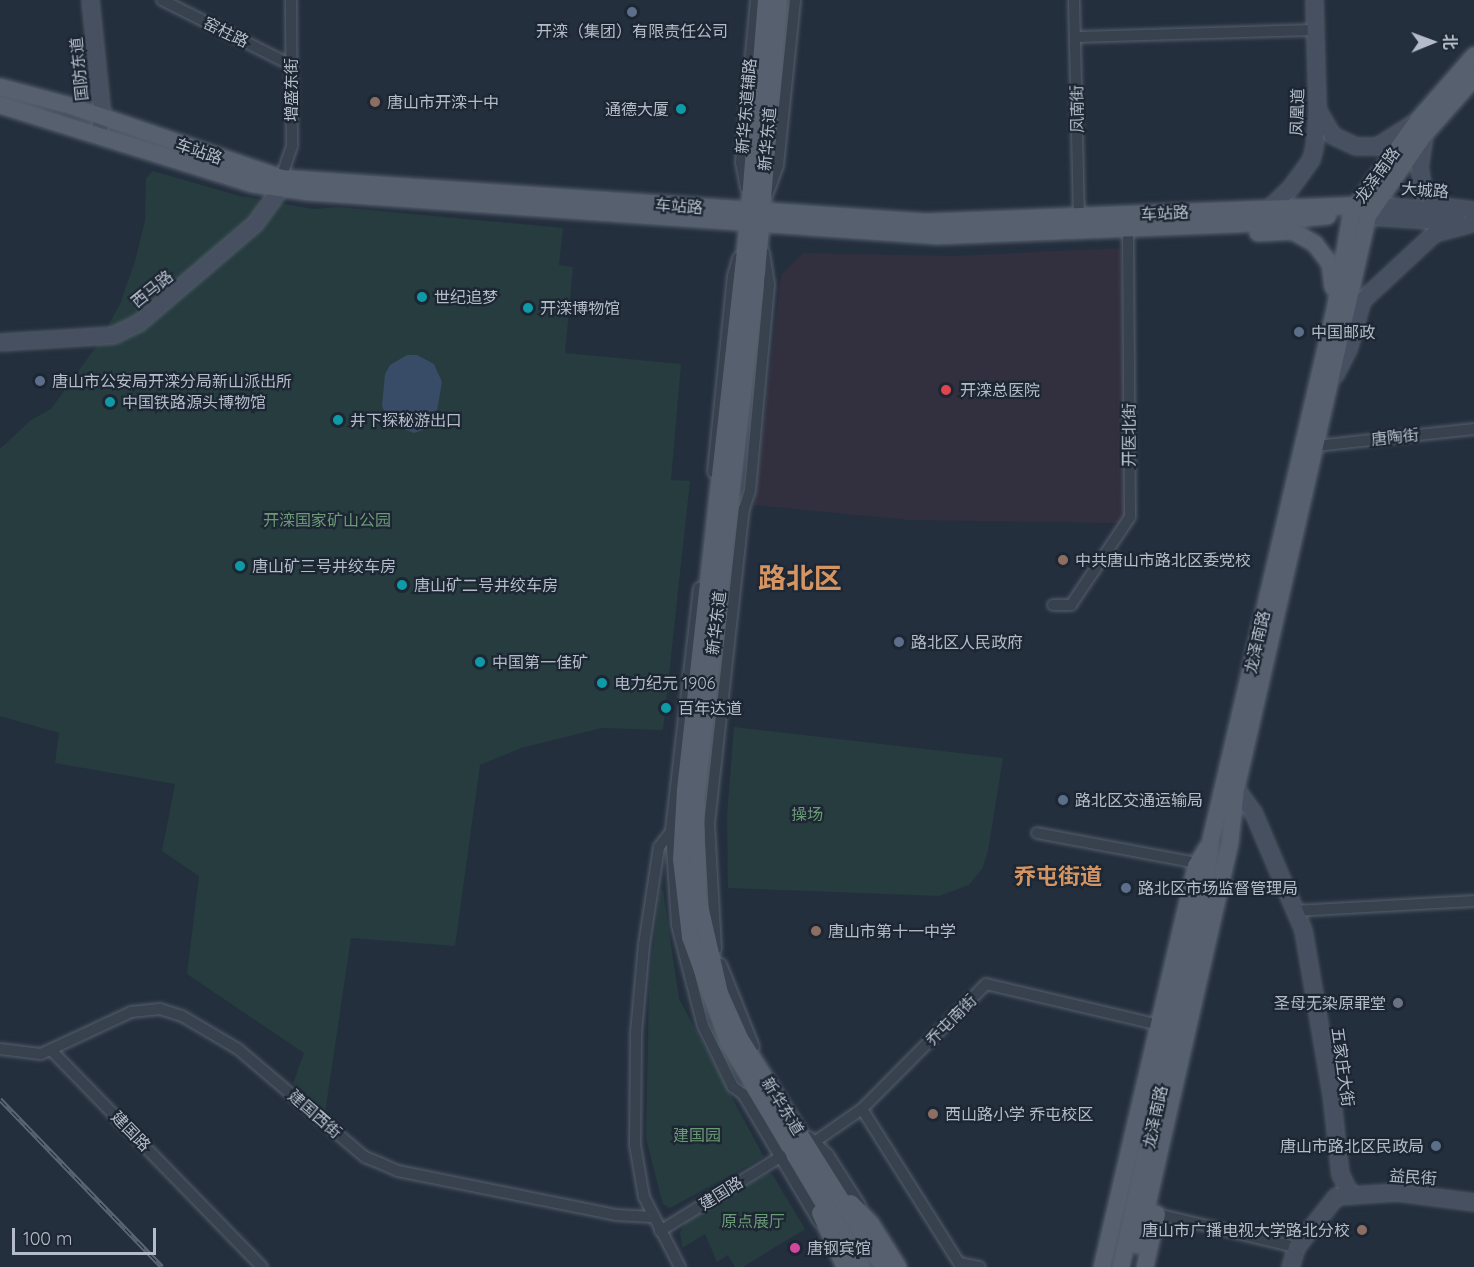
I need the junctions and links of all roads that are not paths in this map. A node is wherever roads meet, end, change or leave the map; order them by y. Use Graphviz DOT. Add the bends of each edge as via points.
graph roads {
  1 [pos="90,0"];
  2 [pos="162,0"];
  3 [pos="291,0"];
  4 [pos="756,0"];
  5 [pos="766,0"];
  6 [pos="779,0"];
  7 [pos="795,0"];
  8 [pos="1074,0"];
  9 [pos="1314,0"];
  10 [pos="1315,30"];
  11 [pos="1075,37"];
  12 [pos="1474,56"];
  13 [pos="291,65"];
  14 [pos="1474,78"];
  15 [pos="0,87"];
  16 [pos="0,105"];
  17 [pos="1317,109"];
  18 [pos="102,117"];
  19 [pos="1422,127"];
  20 [pos="97,134"];
  21 [pos="280,184"];
  22 [pos="1268,209"];
  23 [pos="1353,209"];
  24 [pos="1370,211"];
  25 [pos="754,217"];
  26 [pos="1079,217"];
  27 [pos="1473,217"];
  28 [pos="1239,224"];
  29 [pos="1128,229"];
  30 [pos="1335,309"];
  31 [pos="0,342"];
  32 [pos="1331,381"];
  33 [pos="1474,429"];
  34 [pos="1316,446"];
  35 [pos="1053,605"];
  36 [pos="1236,789"];
  37 [pos="676,826"];
  38 [pos="1037,833"];
  39 [pos="1211,839"];
  40 [pos="1230,843"];
  41 [pos="1198,863"];
  42 [pos="1474,902"];
  43 [pos="1295,911"];
  44 [pos="1159,1025"];
  45 [pos="0,1049"];
  46 [pos="51,1050"];
  47 [pos="862,1109"];
  48 [pos="810,1145"];
  49 [pos="782,1156"];
  50 [pos="823,1174"];
  51 [pos="1349,1192"];
  52 [pos="1474,1202"];
  53 [pos="1157,1214"];
  54 [pos="652,1217"];
  55 [pos="871,1224"];
  56 [pos="660,1231"];
  57 [pos="839,1242"];
  58 [pos="1296,1247"];
  59 [pos="262,1267"];
  60 [pos="680,1267"];
  61 [pos="845,1267"];
  62 [pos="862,1267"];
  63 [pos="883,1267"];
  64 [pos="898,1267"];
  65 [pos="980,1267"];
  66 [pos="1102,1267"];
  67 [pos="1121,1267"];
  68 [pos="1132,1267"];
  69 [pos="1145,1267"];
  70 [pos="1290,1267"];
  1 -- 18 [label="street, 国防东道"];
  2 -- 13 [label="street, 窑柱路"];
  3 -- 13 [label="street, 增盛东街"];
  4 -- 25 [label="street, 新华东道辅路" via="741,162"];
  5 -- 25 [label="main road, 新华东道"];
  6 -- 25 [label="main road, 新华东道"];
  7 -- 25 [label="street" via="778,165"];
  8 -- 11 [label="street, 凤南街"];
  9 -- 10 [label="street, 凤凰道"];
  10 -- 11 [label="street"];
  10 -- 17 [label="street, 凤凰道"];
  11 -- 26 [label="street, 凤南街"];
  12 -- 19 [label="main road, 龙泽南路"];
  13 -- 21 [label="street, 增盛东街" via="292,146"];
  14 -- 19 [label="main road, 龙泽南路"];
  15 -- 18 [label="main road, 车站路"];
  16 -- 20 [label="main road, 车站路"];
  17 -- 19 [label="street" via="1332,135 1369,147"];
  17 -- 22 [label="street, 凤凰道" via="1311,159"];
  18 -- 20 [label="street, 国防东道"];
  18 -- 21 [label="main road, 车站路"];
  19 -- 23 [label="main road, 龙泽南路"];
  19 -- 24 [label="main road, 龙泽南路"];
  19 -- 27 [label="street" via="1419,166 1424,190 1441,206"];
  20 -- 21 [label="main road, 车站路"];
  21 -- 25 [label="main road, 车站路"];
  21 -- 31 [label="street, 西马路" via="239,238 138,323 113,335"];
  22 -- 23 [label="main road, 车站路"];
  22 -- 26 [label="main road, 车站路"];
  23 -- 24 [label="main road, 车站路"];
  23 -- 28 [label="main road, 车站路"];
  23 -- 30 [label="main road, 龙泽南路"];
  24 -- 27 [label="street"];
  24 -- 32 [label="main road, 龙泽南路"];
  25 -- 26 [label="main road, 车站路" via="927,222"];
  25 -- 29 [label="main road, 车站路" via="938,236"];
  25 -- 37 [label="main road, 新华东道"];
  25 -- 48 [label="main road, 新华东道" via="757,272 696,799 694,851 702,928 720,993 740,1038"];
  27 -- 32 [label="street" via="1434,233 1362,300 1348,349"];
  28 -- 29 [label="main road, 车站路"];
  28 -- 30 [label="main road" via="1250,233 1292,231 1315,244 1330,264"];
  29 -- 35 [label="street, 开医北街" via="1130,517 1071,604"];
  30 -- 39 [label="main road, 龙泽南路"];
  32 -- 34 [label="main road, 龙泽南路"];
  33 -- 34 [label="street, 唐陶街"];
  34 -- 36 [label="main road, 龙泽南路"];
  36 -- 40 [label="main road, 龙泽南路"];
  36 -- 43 [label="street, 五家庄大街" via="1253,812"];
  37 -- 49 [label="street" via="677,925 703,1026 733,1087 743,1094"];
  37 -- 54 [label="street" via="659,847 636,1033 637,1173"];
  37 -- 57 [label="main road, 新华东道" via="690,937 710,998 728,1042"];
  38 -- 41 [label="street"];
  39 -- 41 [label="main road"];
  39 -- 67 [label="main road, 龙泽南路" via="1202,902"];
  40 -- 53 [label="main road" via="1232,874"];
  40 -- 68 [label="main road, 龙泽南路"];
  41 -- 44 [label="main road"];
  42 -- 43 [label="street"];
  43 -- 51 [label="street, 五家庄大街" via="1308,951 1340,1174"];
  44 -- 47 [label="street, 乔屯南街" via="986,984"];
  44 -- 66 [label="main road"];
  45 -- 46 [label="street, 建国西街" via="31,1055"];
  46 -- 54 [label="street, 建国西街" via="131,1012 160,1009 182,1016 238,1049 365,1157 398,1171 616,1215"];
  46 -- 59 [label="street, 建国路"];
  47 -- 48 [label="street, 乔屯南街"];
  47 -- 65 [label="street" via="959,1263"];
  48 -- 50 [label="main road, 新华东道"];
  48 -- 55 [label="street" via="828,1155"];
  49 -- 56 [label="street, 建国路"];
  49 -- 57 [label="street"];
  50 -- 55 [label="main road"];
  50 -- 63 [label="main road, 新华东道"];
  51 -- 52 [label="street, 益民街" via="1417,1194"];
  51 -- 58 [label="street" via="1330,1201"];
  53 -- 58 [label="street"];
  53 -- 69 [label="main road"];
  54 -- 56 [label="street"];
  55 -- 64 [label="main road"];
  56 -- 60 [label="street"];
  57 -- 61 [label="main road"];
  57 -- 62 [label="main road"];
  58 -- 70 [label="street"];
}
